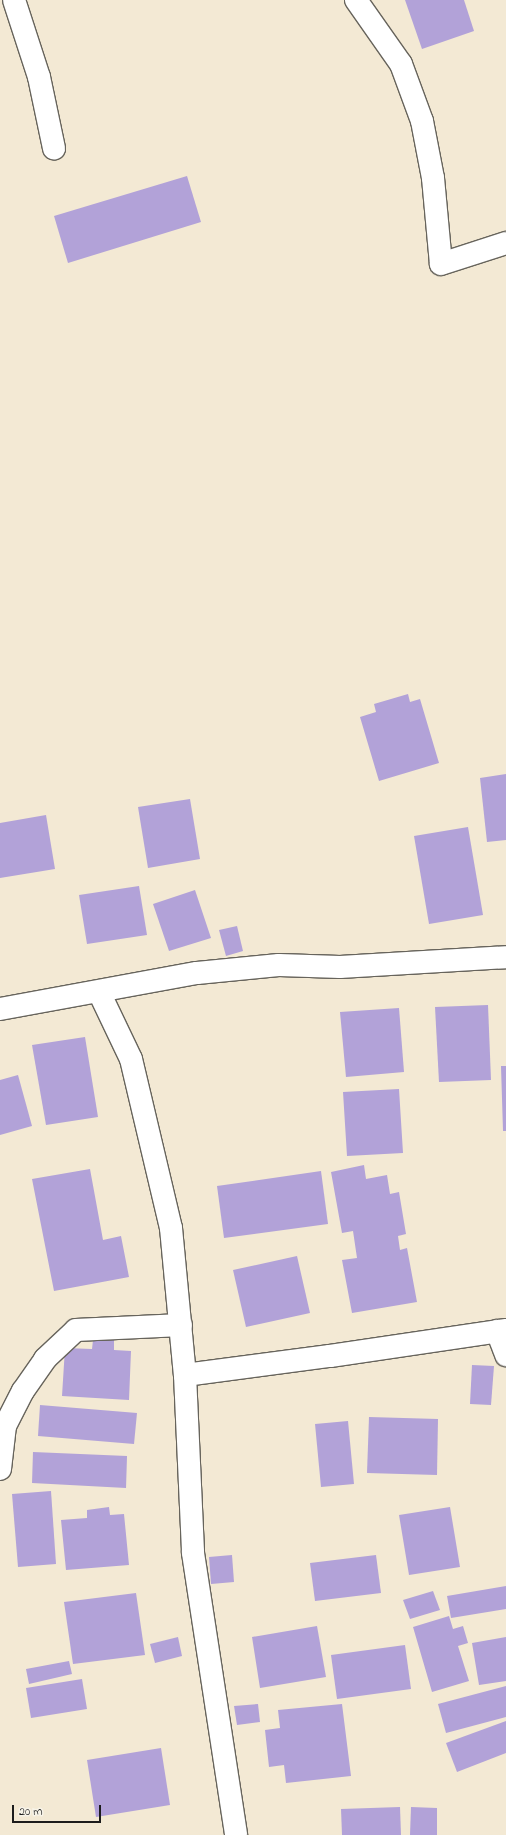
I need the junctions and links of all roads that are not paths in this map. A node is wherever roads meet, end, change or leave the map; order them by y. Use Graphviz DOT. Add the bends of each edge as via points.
graph roads {
  1 [pos="14,0"];
  2 [pos="356,0"];
  3 [pos="54,148"];
  4 [pos="506,243"];
  5 [pos="506,957"];
  6 [pos="99,992"];
  7 [pos="0,1009"];
  8 [pos="181,1325"];
  9 [pos="501,1330"];
  10 [pos="506,1355"];
  11 [pos="185,1375"];
  12 [pos="0,1469"];
  13 [pos="236,1835"];
  1 -- 3 [label="street" via="39,77"];
  2 -- 4 [label="street" via="401,64 422,121 433,178 441,264"];
  5 -- 6 [label="street" via="340,967 279,965 197,973"];
  6 -- 7 [label="street"];
  6 -- 8 [label="street" via="131,1059 171,1228"];
  8 -- 11 [label="street"];
  8 -- 12 [label="street" via="76,1330 45,1359 23,1391 5,1426"];
  9 -- 10 [label="street"];
  9 -- 11 [label="street"];
  11 -- 13 [label="street" via="193,1553"];
}
